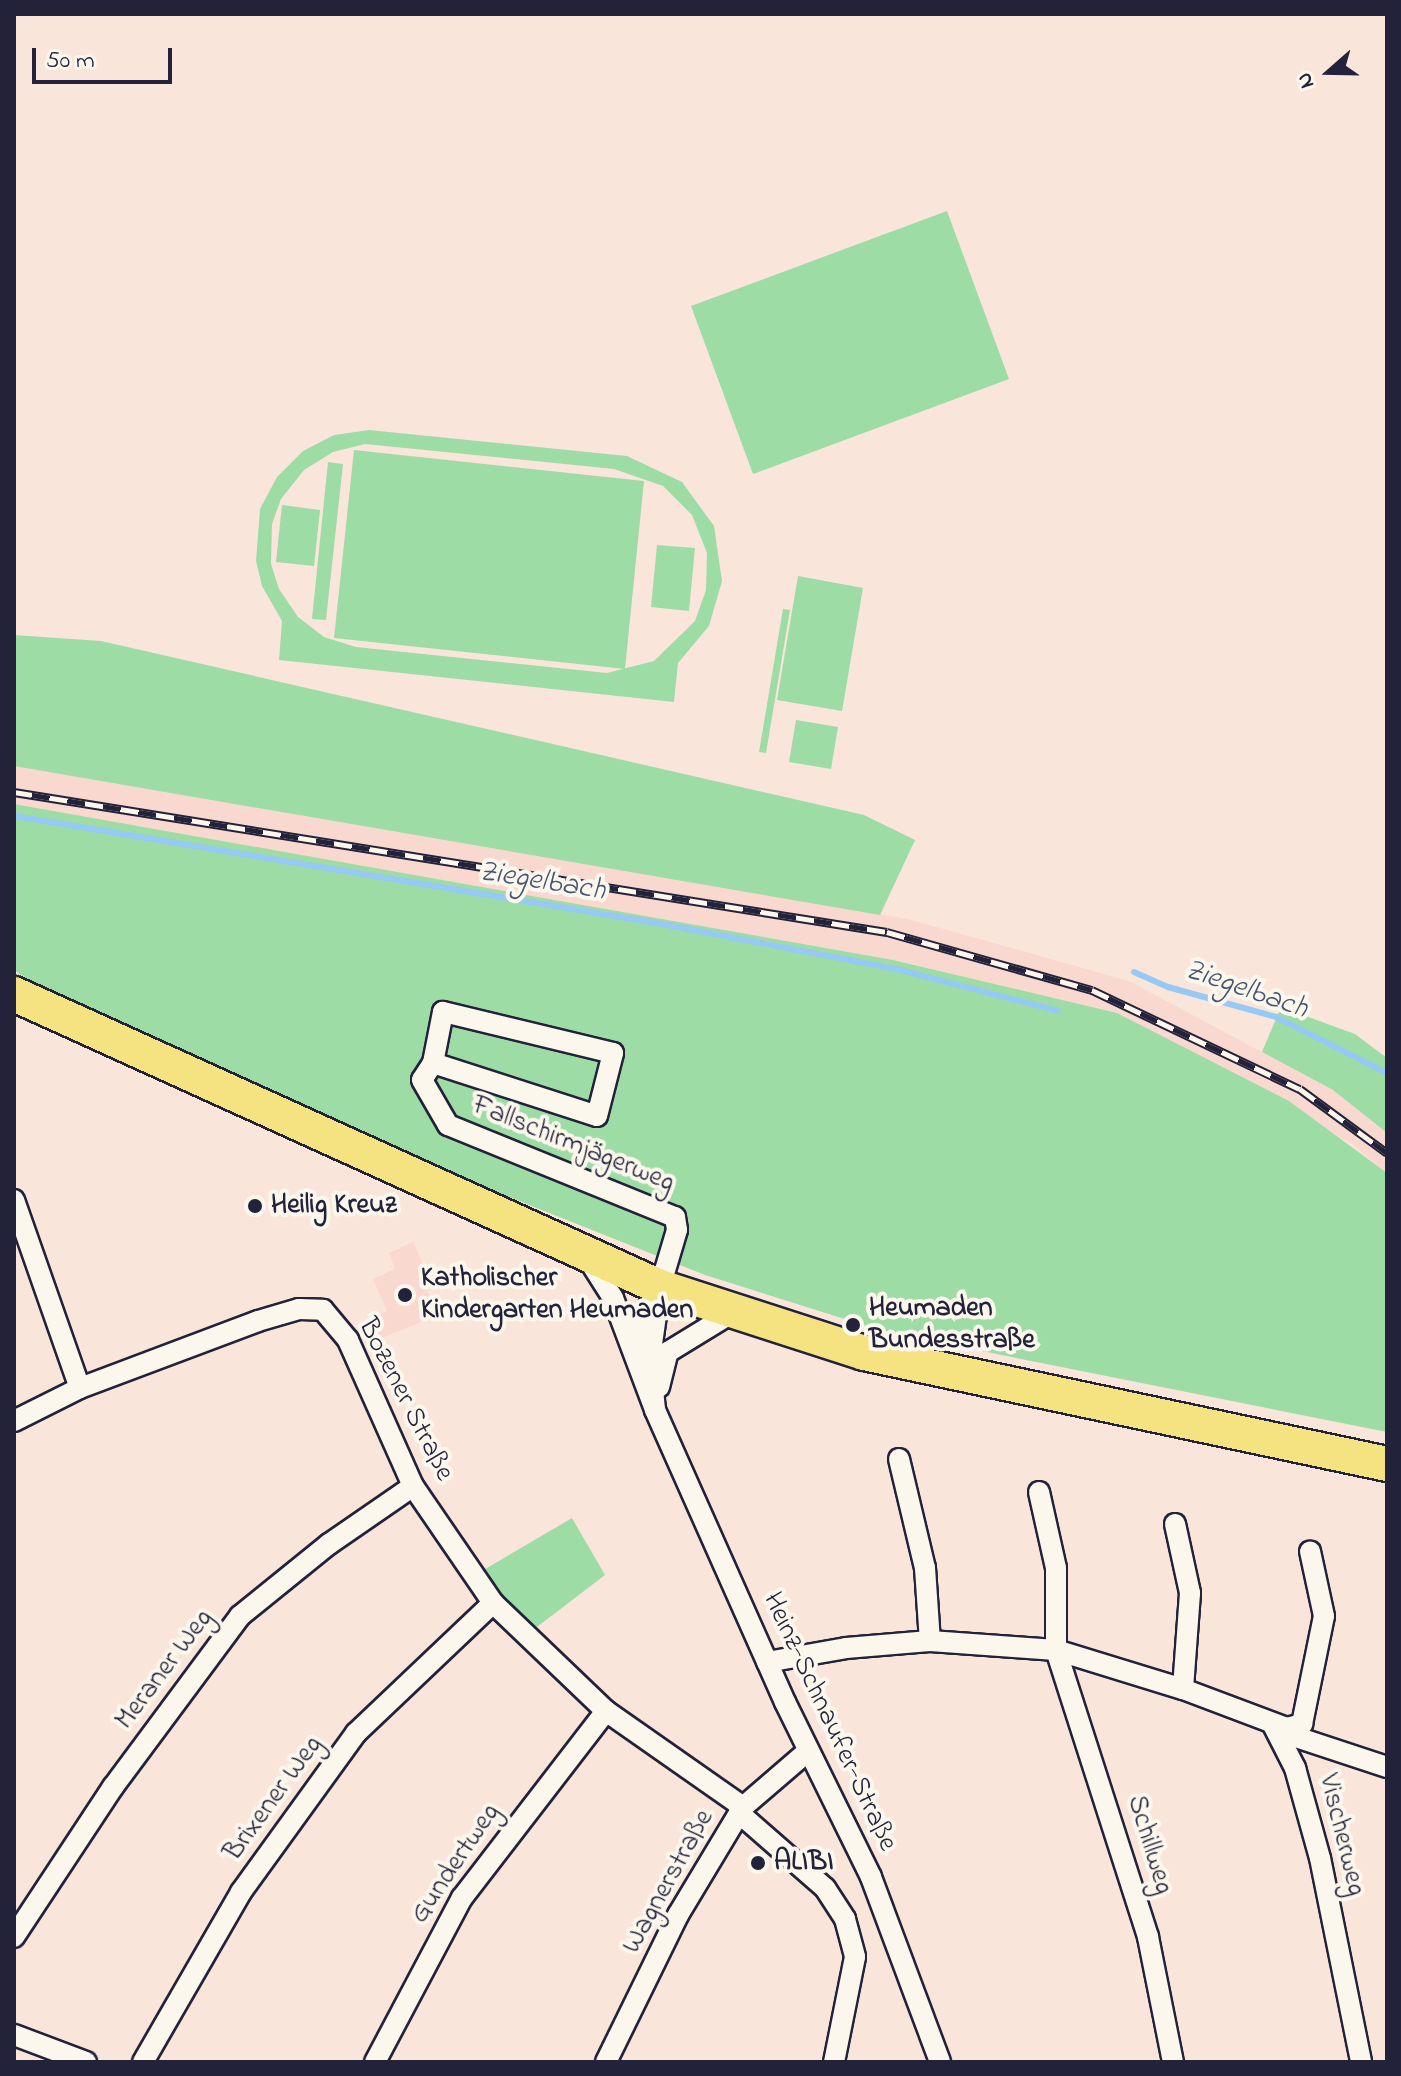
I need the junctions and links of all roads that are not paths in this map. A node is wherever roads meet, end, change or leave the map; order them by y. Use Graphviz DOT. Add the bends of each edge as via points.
graph roads {
  1 [pos="14,994"];
  2 [pos="433,1063"];
  3 [pos="14,1200"];
  4 [pos="584,1252"];
  5 [pos="660,1287"];
  6 [pos="735,1311"];
  7 [pos="634,1355"];
  8 [pos="80,1388"];
  9 [pos="655,1410"];
  10 [pos="14,1421"];
  11 [pos="899,1459"];
  12 [pos="1387,1464"];
  13 [pos="413,1486"];
  14 [pos="1039,1492"];
  15 [pos="1175,1524"];
  16 [pos="1310,1551"];
  17 [pos="493,1603"];
  18 [pos="930,1641"];
  19 [pos="1056,1650"];
  20 [pos="767,1662"];
  21 [pos="1183,1689"];
  22 [pos="606,1711"];
  23 [pos="1279,1725"];
  24 [pos="808,1751"];
  25 [pos="1387,1767"];
  26 [pos="741,1810"];
  27 [pos="14,1937"];
  28 [pos="14,2035"];
  29 [pos="86,2062"];
  30 [pos="143,2062"];
  31 [pos="375,2062"];
  32 [pos="606,2062"];
  33 [pos="834,2062"];
  34 [pos="940,2062"];
  35 [pos="1173,2062"];
  36 [pos="1361,2062"];
  1 -- 4 [label="main road"];
  2 -- 2 [label="street, Fallschirmjägerweg" via="443,1012 613,1053 597,1116"];
  2 -- 5 [label="street, Fallschirmjägerweg" via="422,1080 448,1125 675,1217 675,1241"];
  3 -- 8 [label="street"];
  4 -- 5 [label="main road"];
  4 -- 7 [label="street, Heinz-Schnaufer-Straße" via="613,1298"];
  5 -- 6 [label="main road"];
  5 -- 7 [label="street" via="639,1321"];
  5 -- 9 [label="street, Heinz-Schnaufer-Straße" via="650,1358"];
  6 -- 9 [label="street" via="668,1352"];
  6 -- 12 [label="main road" via="864,1353"];
  7 -- 9 [label="street, Heinz-Schnaufer-Straße"];
  8 -- 10 [label="street, Bozener Straße"];
  8 -- 13 [label="street, Bozener Straße" via="258,1321 299,1309 323,1310 348,1340"];
  9 -- 20 [label="street, Heinz-Schnaufer-Straße"];
  11 -- 18 [label="street" via="925,1568"];
  13 -- 17 [label="street, Bozener Straße"];
  13 -- 27 [label="street, Meraner Weg" via="329,1544 240,1616 113,1787"];
  14 -- 19 [label="street, Schillweg" via="1056,1568"];
  15 -- 21 [label="street" via="1190,1593"];
  16 -- 23 [label="street" via="1324,1616 1302,1724"];
  17 -- 22 [label="street, Bozener Straße"];
  17 -- 30 [label="street, Brixener Weg" via="356,1733 241,1892"];
  18 -- 19 [label="street"];
  18 -- 20 [label="street"];
  19 -- 21 [label="street"];
  19 -- 35 [label="street, Schillweg" via="1148,1937"];
  20 -- 24 [label="street, Heinz-Schnaufer-Straße"];
  21 -- 23 [label="street"];
  22 -- 26 [label="street, Bozener Straße"];
  22 -- 31 [label="street, Gundertweg" via="462,1898"];
  23 -- 25 [label="street" via="1293,1736"];
  23 -- 36 [label="street, Vischerweg" via="1320,1858"];
  24 -- 26 [label="street, Wagnerstraße"];
  24 -- 34 [label="street, Heinz-Schnaufer-Straße" via="871,1877"];
  26 -- 32 [label="street, Wagnerstraße" via="678,1915"];
  26 -- 33 [label="street, Bozener Straße" via="825,1888 845,1919 855,1957"];
  28 -- 29 [label="street"];
}
